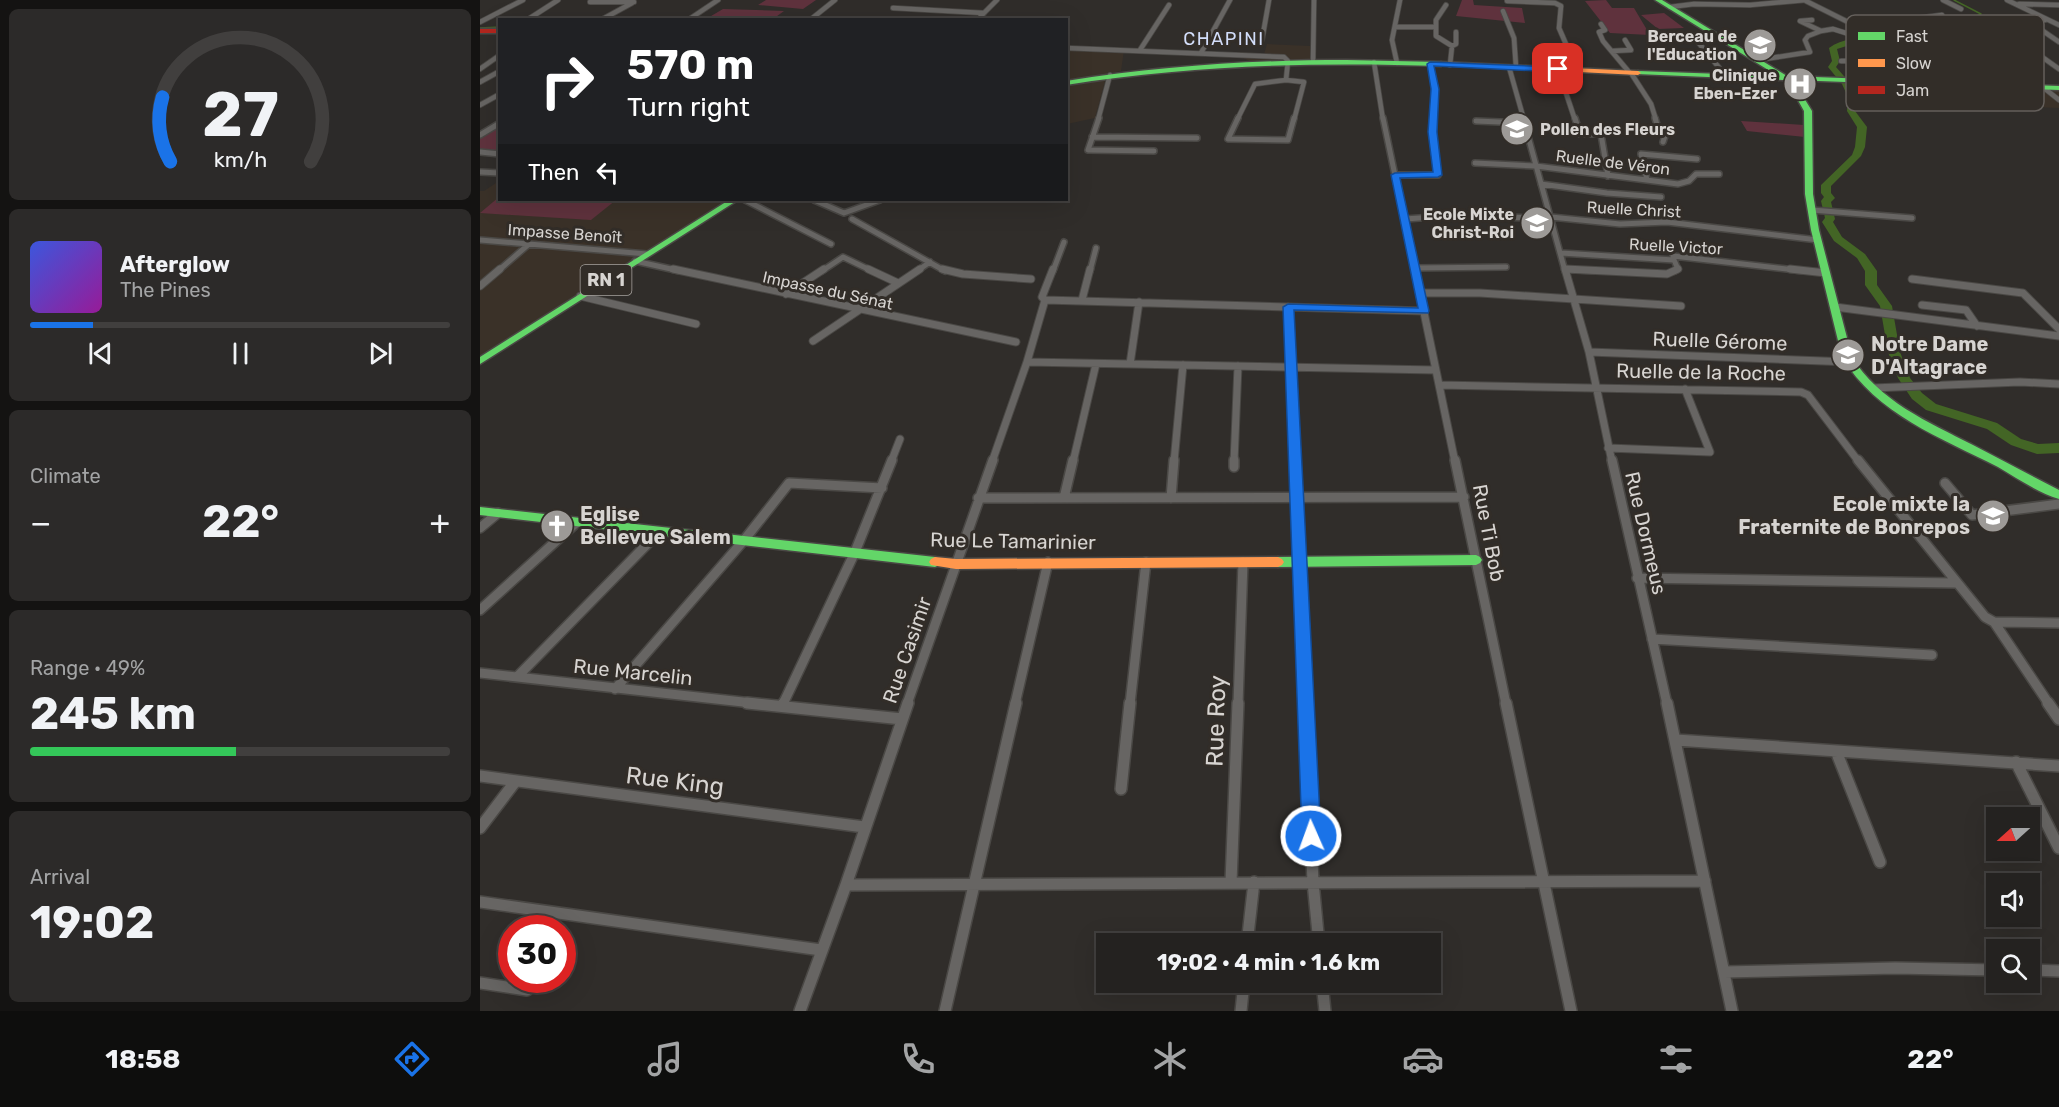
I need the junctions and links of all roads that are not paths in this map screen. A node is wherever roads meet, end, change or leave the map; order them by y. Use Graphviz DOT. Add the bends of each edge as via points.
graph roads {
  1 [pos="523,0"];
  2 [pos="558,0"];
  3 [pos="718,0"];
  4 [pos="835,0"];
  5 [pos="997,0"];
  6 [pos="1230,0"];
  7 [pos="1269,0"];
  8 [pos="1314,0"];
  9 [pos="1400,0"];
  10 [pos="1658,0"];
  11 [pos="1806,0"];
  12 [pos="1943,0"];
  13 [pos="2007,0"];
  14 [pos="636,1"];
  15 [pos="1507,1"];
  16 [pos="590,2"];
  17 [pos="1757,2"];
  18 [pos="2016,4"];
  19 [pos="1169,5"];
  20 [pos="1446,5"];
  21 [pos="2059,5"];
  22 [pos="1670,7"];
  23 [pos="893,8"];
  24 [pos="1961,9"];
  25 [pos="1503,12"];
  26 [pos="984,13"];
  27 [pos="2038,15"];
  28 [pos="530,18"];
  29 [pos="605,18"];
  30 [pos="691,18"];
  31 [pos="812,18"];
  32 [pos="979,18"];
  33 [pos="2059,18"];
  34 [pos="2046,19"];
  35 [pos="1812,20"];
  36 [pos="480,22"];
  37 [pos="1846,22"];
  38 [pos="1559,23"];
  39 [pos="1601,24"];
  40 [pos="2059,25"];
  41 [pos="1395,27"];
  42 [pos="1436,27"];
  43 [pos="480,31"];
  44 [pos="498,31"];
  45 [pos="1821,31"];
  46 [pos="1456,32"];
  47 [pos="2044,32"];
  48 [pos="1846,33"];
  49 [pos="1693,36"];
  50 [pos="1262,40"];
  51 [pos="1625,40"];
  52 [pos="2059,42"];
  53 [pos="1452,46"];
  54 [pos="1068,48"];
  55 [pos="1140,50"];
  56 [pos="1202,51"];
  57 [pos="1612,51"];
  58 [pos="498,56"];
  59 [pos="2044,58"];
  60 [pos="1758,60"];
  61 [pos="1288,61"];
  62 [pos="1841,61"];
  63 [pos="1846,61"];
  64 [pos="1313,62"];
  65 [pos="1374,62"];
  66 [pos="1397,63"];
  67 [pos="1430,64"];
  68 [pos="1450,65"];
  69 [pos="1513,67"];
  70 [pos="482,68"];
  71 [pos="498,69"];
  72 [pos="1558,69"];
  73 [pos="2059,69"];
  74 [pos="498,70"];
  75 [pos="1572,70"];
  76 [pos="1630,72"];
  77 [pos="1110,75"];
  78 [pos="1726,76"];
  79 [pos="1785,78"];
  80 [pos="1286,80"];
  81 [pos="1846,81"];
  82 [pos="480,82"];
  83 [pos="1068,82"];
  84 [pos="2044,88"];
  85 [pos="2059,88"];
  86 [pos="498,95"];
  87 [pos="2059,100"];
  88 [pos="480,105"];
  89 [pos="1476,121"];
  90 [pos="1524,123"];
  91 [pos="498,124"];
  92 [pos="489,129"];
  93 [pos="498,130"];
  94 [pos="480,135"];
  95 [pos="1092,137"];
  96 [pos="1197,138"];
  97 [pos="1663,142"];
  98 [pos="1154,151"];
  99 [pos="480,152"];
  100 [pos="498,154"];
  101 [pos="1697,159"];
  102 [pos="1475,163"];
  103 [pos="1536,166"];
  104 [pos="480,172"];
  105 [pos="498,173"];
  106 [pos="1719,174"];
  107 [pos="1395,175"];
  108 [pos="1608,176"];
  109 [pos="1647,180"];
  110 [pos="1541,184"];
  111 [pos="1661,197"];
  112 [pos="732,201"];
  113 [pos="747,201"];
  114 [pos="816,201"];
  115 [pos="878,201"];
  116 [pos="1816,210"];
  117 [pos="1551,218"];
  118 [pos="1912,218"];
  119 [pos="852,219"];
  120 [pos="1405,219"];
  121 [pos="480,240"];
  122 [pos="1818,240"];
  123 [pos="1064,242"];
  124 [pos="529,244"];
  125 [pos="831,244"];
  126 [pos="1096,248"];
  127 [pos="1561,253"];
  128 [pos="647,254"];
  129 [pos="1674,260"];
  130 [pos="635,261"];
  131 [pos="930,261"];
  132 [pos="1506,267"];
  133 [pos="1415,268"];
  134 [pos="1565,268"];
  135 [pos="1826,273"];
  136 [pos="1030,279"];
  137 [pos="1912,279"];
  138 [pos="898,283"];
  139 [pos="480,285"];
  140 [pos="1420,293"];
  141 [pos="786,294"];
  142 [pos="580,297"];
  143 [pos="1045,300"];
  144 [pos="1082,300"];
  145 [pos="1572,300"];
  146 [pos="1139,302"];
  147 [pos="1922,305"];
  148 [pos="1681,306"];
  149 [pos="1288,307"];
  150 [pos="1835,307"];
  151 [pos="857,309"];
  152 [pos="1424,311"];
  153 [pos="696,324"];
  154 [pos="2057,325"];
  155 [pos="1977,326"];
  156 [pos="2059,336"];
  157 [pos="813,341"];
  158 [pos="1016,342"];
  159 [pos="1589,352"];
  160 [pos="480,361"];
  161 [pos="1027,362"];
  162 [pos="1849,362"];
  163 [pos="1096,364"];
  164 [pos="1130,364"];
  165 [pos="1183,365"];
  166 [pos="1238,366"];
  167 [pos="1290,369"];
  168 [pos="1435,370"];
  169 [pos="1439,385"];
  170 [pos="1900,385"];
  171 [pos="2057,385"];
  172 [pos="1597,387"];
  173 [pos="1873,388"];
  174 [pos="1684,389"];
  175 [pos="900,439"];
  176 [pos="1608,448"];
  177 [pos="1233,467"];
  178 [pos="1945,483"];
  179 [pos="882,488"];
  180 [pos="2059,495"];
  181 [pos="1297,497"];
  182 [pos="1464,497"];
  183 [pos="978,498"];
  184 [pos="1064,498"];
  185 [pos="1171,498"];
  186 [pos="2059,504"];
  187 [pos="480,511"];
  188 [pos="498,513"];
  189 [pos="576,523"];
  190 [pos="480,528"];
  191 [pos="659,532"];
  192 [pos="745,539"];
  193 [pos="855,552"];
  194 [pos="1476,560"];
  195 [pos="1243,561"];
  196 [pos="1300,561"];
  197 [pos="1048,562"];
  198 [pos="1146,562"];
  199 [pos="956,564"];
  200 [pos="1637,578"];
  201 [pos="1955,583"];
  202 [pos="480,610"];
  203 [pos="1994,622"];
  204 [pos="2059,623"];
  205 [pos="1652,639"];
  206 [pos="1932,655"];
  207 [pos="480,673"];
  208 [pos="518,676"];
  209 [pos="615,689"];
  210 [pos="782,706"];
  211 [pos="902,718"];
  212 [pos="2059,719"];
  213 [pos="1676,740"];
  214 [pos="1836,752"];
  215 [pos="2016,762"];
  216 [pos="2059,766"];
  217 [pos="480,776"];
  218 [pos="515,782"];
  219 [pos="1120,789"];
  220 [pos="864,827"];
  221 [pos="480,828"];
  222 [pos="2059,848"];
  223 [pos="1880,862"];
  224 [pos="1705,880"];
  225 [pos="1545,881"];
  226 [pos="1231,882"];
  227 [pos="1254,882"];
  228 [pos="1313,882"];
  229 [pos="846,885"];
  230 [pos="973,885"];
  231 [pos="480,902"];
  232 [pos="1248,933"];
  233 [pos="1318,933"];
  234 [pos="821,950"];
  235 [pos="1986,970"];
  236 [pos="2040,970"];
  237 [pos="2059,971"];
  238 [pos="1724,972"];
  239 [pos="480,983"];
  240 [pos="498,986"];
  241 [pos="1243,993"];
  242 [pos="1323,993"];
  243 [pos="800,1011"];
  244 [pos="945,1011"];
  245 [pos="1241,1011"];
  246 [pos="1325,1011"];
  247 [pos="1571,1011"];
  248 [pos="1732,1011"];
  1 -- 36 [label="street"];
  2 -- 28 [label="street"];
  3 -- 30 [label="street"];
  4 -- 31 [label="street"];
  5 -- 26 [label="street"];
  6 -- 56 [label="street"];
  7 -- 50 [label="street"];
  8 -- 64 [label="street"];
  9 -- 41 [label="street"];
  10 -- 22 [label="main road"];
  11 -- 17 [label="street"];
  11 -- 37 [label="street"];
  12 -- 24 [label="street"];
  13 -- 18 [label="street"];
  14 -- 16 [label="street"];
  14 -- 29 [label="street"];
  15 -- 38 [label="street" via="1558,4"];
  17 -- 22 [label="street"];
  18 -- 21 [label="street"];
  18 -- 27 [label="street"];
  19 -- 55 [label="street"];
  20 -- 42 [label="street" via="1438,14"];
  22 -- 60 [label="main road"];
  23 -- 26 [label="street"];
  25 -- 69 [label="street, Rue Dormeus" via="1511,24 1518,52"];
  26 -- 32 [label="street"];
  33 -- 34 [label="street"];
  34 -- 40 [label="street"];
  35 -- 45 [label="street" via="1800,21"];
  38 -- 75 [label="street" via="1572,58"];
  39 -- 57 [label="street" via="1605,30 1599,32"];
  41 -- 42 [label="street"];
  41 -- 66 [label="street" via="1393,56"];
  42 -- 53 [label="street" via="1436,36"];
  43 -- 44 [label="main road"];
  45 -- 48 [label="street"];
  45 -- 60 [label="street" via="1805,40 1810,52"];
  46 -- 53 [label="street" via="1456,44"];
  47 -- 52 [label="street"];
  49 -- 78 [label="street"];
  51 -- 57 [label="street" via="1631,50"];
  53 -- 68 [label="street"];
  54 -- 55 [label="street"];
  55 -- 56 [label="street"];
  56 -- 61 [label="street" via="1284,57"];
  57 -- 76 [label="street"];
  58 -- 70 [label="street"];
  59 -- 73 [label="street"];
  60 -- 79 [label="main road"];
  61 -- 64 [label="main road"];
  61 -- 77 [label="main road" via="1198,65"];
  61 -- 80 [label="street"];
  62 -- 63 [label="street"];
  64 -- 65 [label="main road"];
  65 -- 66 [label="main road"];
  65 -- 107 [label="street, Rue Ti Bob"];
  66 -- 67 [label="main road"];
  67 -- 68 [label="main road"];
  67 -- 107 [label="street" via="1435,89 1432,132 1438,175"];
  68 -- 69 [label="main road"];
  69 -- 72 [label="main road"];
  69 -- 90 [label="street, Rue Dormeus"];
  70 -- 71 [label="street"];
  72 -- 75 [label="main road"];
  72 -- 108 [label="street" via="1580,134 1601,134"];
  74 -- 82 [label="street"];
  75 -- 76 [label="main road"];
  76 -- 78 [label="main road"];
  76 -- 97 [label="street" via="1651,104 1658,128 1665,136"];
  77 -- 83 [label="main road"];
  77 -- 95 [label="street"];
  78 -- 79 [label="main road"];
  79 -- 81 [label="main road"];
  79 -- 116 [label="main road" via="1808,111 1809,194"];
  80 -- 80 [label="street" via="1255,84 1228,139 1288,140 1304,82"];
  84 -- 85 [label="main road"];
  84 -- 87 [label="street"];
  86 -- 88 [label="street"];
  89 -- 90 [label="street"];
  90 -- 103 [label="street, Rue Dormeus"];
  91 -- 92 [label="street"];
  92 -- 93 [label="street"];
  92 -- 94 [label="street"];
  95 -- 96 [label="street"];
  95 -- 98 [label="street" via="1088,150"];
  99 -- 100 [label="street"];
  101 -- 109 [label="street" via="1641,154"];
  102 -- 103 [label="street, Ruelle de Véron"];
  103 -- 108 [label="street, Ruelle de Véron"];
  103 -- 110 [label="street, Rue Dormeus"];
  104 -- 105 [label="street"];
  106 -- 109 [label="street, Ruelle de Véron" via="1696,174 1678,184"];
  107 -- 120 [label="street, Rue Ti Bob"];
  108 -- 109 [label="street, Ruelle de Véron"];
  110 -- 111 [label="street"];
  110 -- 117 [label="street, Rue Dormeus"];
  112 -- 128 [label="main road, RN 1"];
  113 -- 125 [label="street"];
  114 -- 115 [label="street" via="842,213"];
  116 -- 118 [label="street"];
  116 -- 122 [label="main road"];
  117 -- 120 [label="street, Ruelle Christ" via="1462,215"];
  117 -- 122 [label="street, Ruelle Christ" via="1620,224 1667,222"];
  117 -- 127 [label="street, Rue Dormeus"];
  119 -- 131 [label="street"];
  120 -- 133 [label="street, Rue Ti Bob"];
  121 -- 124 [label="street, Impasse Benoît"];
  122 -- 135 [label="main road"];
  123 -- 143 [label="street, Rue Casimir" via="1042,297"];
  124 -- 128 [label="street, Impasse Benoît"];
  124 -- 139 [label="street"];
  126 -- 144 [label="street"];
  127 -- 129 [label="street, Ruelle Victor"];
  127 -- 134 [label="street, Rue Dormeus"];
  128 -- 130 [label="main road, RN 1"];
  129 -- 134 [label="street" via="1678,269 1667,274"];
  129 -- 135 [label="street, Ruelle Victor" via="1673,256"];
  130 -- 141 [label="street, Impasse du Sénat"];
  130 -- 142 [label="main road, RN 1"];
  131 -- 136 [label="street" via="955,273"];
  131 -- 138 [label="street"];
  132 -- 133 [label="street"];
  133 -- 140 [label="street, Rue Ti Bob"];
  134 -- 145 [label="street, Rue Dormeus"];
  135 -- 150 [label="main road"];
  137 -- 154 [label="street" via="2023,293"];
  138 -- 141 [label="street" via="844,257"];
  138 -- 151 [label="street"];
  140 -- 145 [label="street"];
  140 -- 152 [label="street, Rue Ti Bob"];
  141 -- 151 [label="street, Impasse du Sénat"];
  142 -- 153 [label="street"];
  142 -- 160 [label="main road, RN 1"];
  143 -- 144 [label="street"];
  143 -- 161 [label="street, Rue Casimir"];
  144 -- 146 [label="street"];
  145 -- 148 [label="street"];
  145 -- 159 [label="street, Rue Dormeus"];
  146 -- 149 [label="street"];
  146 -- 164 [label="street"];
  147 -- 155 [label="street" via="1966,310"];
  149 -- 152 [label="street"];
  149 -- 167 [label="street"];
  150 -- 155 [label="street"];
  150 -- 162 [label="main road"];
  151 -- 157 [label="street"];
  151 -- 158 [label="street, Impasse du Sénat"];
  152 -- 168 [label="street, Rue Ti Bob"];
  155 -- 156 [label="street"];
  159 -- 162 [label="street, Ruelle Gérome"];
  159 -- 172 [label="street, Rue Dormeus"];
  161 -- 163 [label="street"];
  161 -- 183 [label="street, Rue Casimir"];
  162 -- 173 [label="main road"];
  163 -- 164 [label="street"];
  163 -- 184 [label="street"];
  164 -- 165 [label="street"];
  165 -- 166 [label="street"];
  165 -- 185 [label="street"];
  166 -- 167 [label="street"];
  166 -- 177 [label="street"];
  167 -- 168 [label="street"];
  167 -- 181 [label="street"];
  168 -- 169 [label="street, Rue Ti Bob"];
  169 -- 172 [label="street, Ruelle de la Roche"];
  169 -- 182 [label="street, Rue Ti Bob"];
  170 -- 171 [label="street"];
  170 -- 173 [label="street"];
  172 -- 174 [label="street, Ruelle de la Roche"];
  172 -- 176 [label="street, Rue Dormeus"];
  173 -- 180 [label="main road" via="1908,415"];
  174 -- 176 [label="street" via="1710,452"];
  174 -- 201 [label="street, Ruelle de la Roche" via="1804,394"];
  175 -- 179 [label="street"];
  176 -- 200 [label="street, Rue Dormeus"];
  178 -- 186 [label="street" via="1972,515"];
  179 -- 192 [label="street" via="789,483"];
  179 -- 193 [label="street"];
  181 -- 182 [label="street"];
  181 -- 185 [label="street"];
  181 -- 196 [label="street"];
  182 -- 194 [label="street, Rue Ti Bob"];
  183 -- 184 [label="street"];
  183 -- 199 [label="street, Rue Casimir"];
  184 -- 185 [label="street"];
  187 -- 188 [label="main road, Rue Le Tamarinier"];
  188 -- 189 [label="main road, Rue Le Tamarinier"];
  188 -- 190 [label="street"];
  189 -- 191 [label="main road, Rue Le Tamarinier"];
  189 -- 202 [label="street"];
  191 -- 192 [label="main road, Rue Le Tamarinier"];
  191 -- 208 [label="street"];
  192 -- 193 [label="main road, Rue Le Tamarinier"];
  192 -- 209 [label="street"];
  193 -- 199 [label="main road, Rue Le Tamarinier"];
  193 -- 210 [label="street"];
  194 -- 196 [label="main road, Rue Le Tamarinier"];
  194 -- 225 [label="street, Rue Ti Bob"];
  195 -- 196 [label="main road, Rue Le Tamarinier"];
  195 -- 198 [label="main road, Rue Le Tamarinier"];
  195 -- 226 [label="street, Rue Roy"];
  196 -- 228 [label="street"];
  197 -- 198 [label="main road, Rue Le Tamarinier"];
  197 -- 199 [label="main road, Rue Le Tamarinier"];
  197 -- 230 [label="street"];
  198 -- 219 [label="street"];
  199 -- 211 [label="street, Rue Casimir"];
  200 -- 201 [label="street"];
  200 -- 205 [label="street, Rue Dormeus"];
  201 -- 203 [label="street" via="1979,612"];
  203 -- 204 [label="street"];
  203 -- 212 [label="street"];
  205 -- 206 [label="street"];
  205 -- 213 [label="street, Rue Dormeus"];
  207 -- 208 [label="street, Rue Marcelin"];
  208 -- 209 [label="street, Rue Marcelin"];
  209 -- 210 [label="street, Rue Marcelin"];
  210 -- 211 [label="street, Rue Marcelin"];
  211 -- 220 [label="street, Rue Casimir"];
  213 -- 214 [label="street"];
  213 -- 224 [label="street, Rue Dormeus"];
  214 -- 215 [label="street"];
  214 -- 223 [label="street"];
  215 -- 216 [label="street"];
  215 -- 222 [label="street"];
  217 -- 218 [label="street, Rue King"];
  218 -- 220 [label="street, Rue King"];
  218 -- 221 [label="street"];
  220 -- 229 [label="street, Rue Casimir"];
  224 -- 225 [label="street"];
  224 -- 238 [label="street, Rue Dormeus"];
  225 -- 228 [label="street"];
  225 -- 247 [label="street, Rue Ti Bob"];
  226 -- 227 [label="street"];
  226 -- 230 [label="street"];
  227 -- 228 [label="street"];
  227 -- 232 [label="street"];
  228 -- 233 [label="street"];
  229 -- 230 [label="street"];
  229 -- 234 [label="street, Rue Casimir"];
  230 -- 244 [label="street"];
  231 -- 234 [label="street"];
  234 -- 243 [label="street, Rue Casimir"];
  235 -- 238 [label="street"];
  236 -- 237 [label="street"];
  238 -- 248 [label="street, Rue Dormeus"];
  239 -- 240 [label="street"];
  241 -- 245 [label="street"];
  242 -- 246 [label="street"];
}
